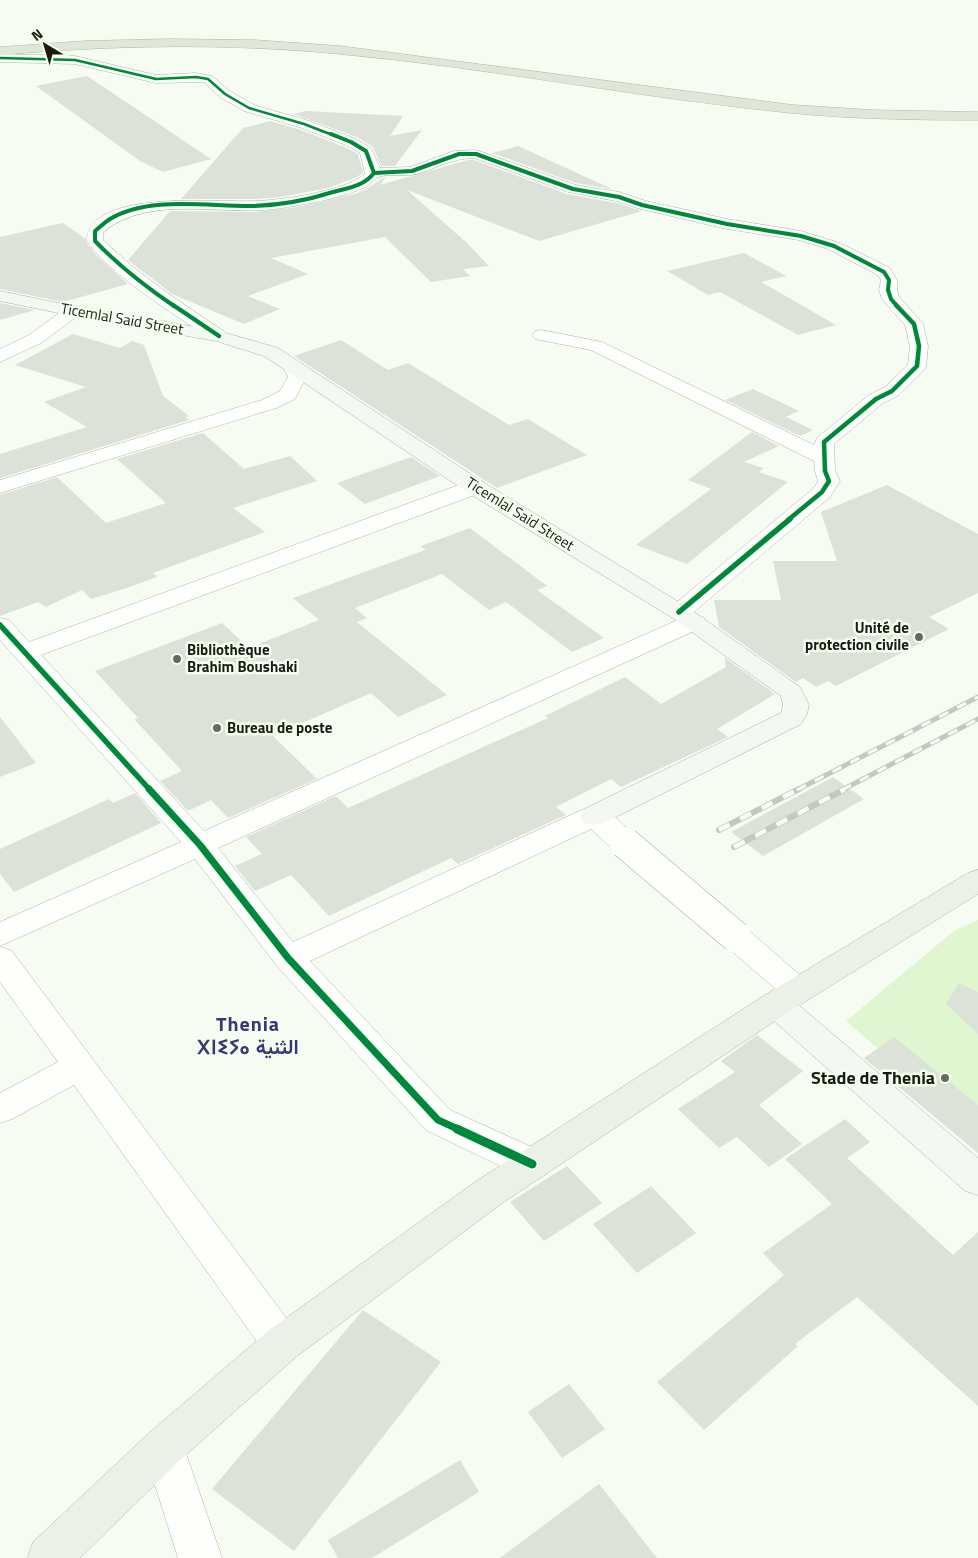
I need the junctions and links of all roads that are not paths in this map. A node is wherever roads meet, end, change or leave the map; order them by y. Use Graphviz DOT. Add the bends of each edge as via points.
graph roads {
  1 [pos="0,43"];
  2 [pos="0,51"];
  3 [pos="0,58"];
  4 [pos="978,106"];
  5 [pos="978,116"];
  6 [pos="374,173"];
  7 [pos="0,296"];
  8 [pos="73,311"];
  9 [pos="541,334"];
  10 [pos="219,336"];
  11 [pos="0,356"];
  12 [pos="291,365"];
  13 [pos="824,458"];
  14 [pos="0,487"];
  15 [pos="475,487"];
  16 [pos="686,617"];
  17 [pos="0,625"];
  18 [pos="25,652"];
  19 [pos="594,816"];
  20 [pos="200,845"];
  21 [pos="978,880"];
  22 [pos="0,935"];
  23 [pos="0,958"];
  24 [pos="288,958"];
  25 [pos="787,998"];
  26 [pos="80,1066"];
  27 [pos="0,1109"];
  28 [pos="532,1164"];
  29 [pos="978,1180"];
  30 [pos="282,1344"];
  31 [pos="164,1447"];
  32 [pos="49,1558"];
  33 [pos="200,1558"];
  1 -- 4 [label="highway" via="52,38 180,35 299,38 433,51 776,96 903,105"];
  2 -- 5 [label="highway" via="171,42 330,50 767,106 906,116"];
  3 -- 6 [label="street" via="75,60 156,80 180,77 208,79 225,94 250,108 351,142 366,151"];
  6 -- 10 [label="street" via="369,180 350,188 286,204 163,206 135,210 102,223 95,231 95,241 103,250 140,281"];
  6 -- 13 [label="street" via="412,171 459,154 476,154 573,189 619,197 712,221 801,236 834,246 884,272 889,280 891,299 914,324 919,346 917,366 892,391 876,399 824,442"];
  7 -- 8 [label="main road, Ticemlal Said Street"];
  8 -- 10 [label="main road, Ticemlal Said Street"];
  8 -- 11 [label="street" via="35,339"];
  9 -- 13 [label="street" via="596,346"];
  10 -- 12 [label="main road, Ticemlal Said Street" via="271,352"];
  12 -- 14 [label="street" via="297,377 288,395 269,404"];
  12 -- 15 [label="main road, Ticemlal Said Street"];
  13 -- 16 [label="street" via="830,481 822,492"];
  15 -- 16 [label="main road, Ticemlal Said Street"];
  15 -- 18 [label="street"];
  16 -- 19 [label="main road, Ticemlal Said Street" via="791,692 796,710 792,718"];
  16 -- 20 [label="street"];
  17 -- 18 [label="street"];
  18 -- 20 [label="street"];
  19 -- 24 [label="street"];
  19 -- 25 [label="street, bridge" via="736,937"];
  20 -- 22 [label="street"];
  20 -- 24 [label="street"];
  21 -- 25 [label="main road"];
  23 -- 26 [label="street"];
  24 -- 28 [label="street" via="438,1120"];
  25 -- 28 [label="main road"];
  25 -- 29 [label="main road"];
  26 -- 27 [label="street"];
  26 -- 30 [label="street"];
  28 -- 30 [label="main road"];
  30 -- 31 [label="main road"];
  31 -- 32 [label="main road"];
  31 -- 33 [label="street"];
}
